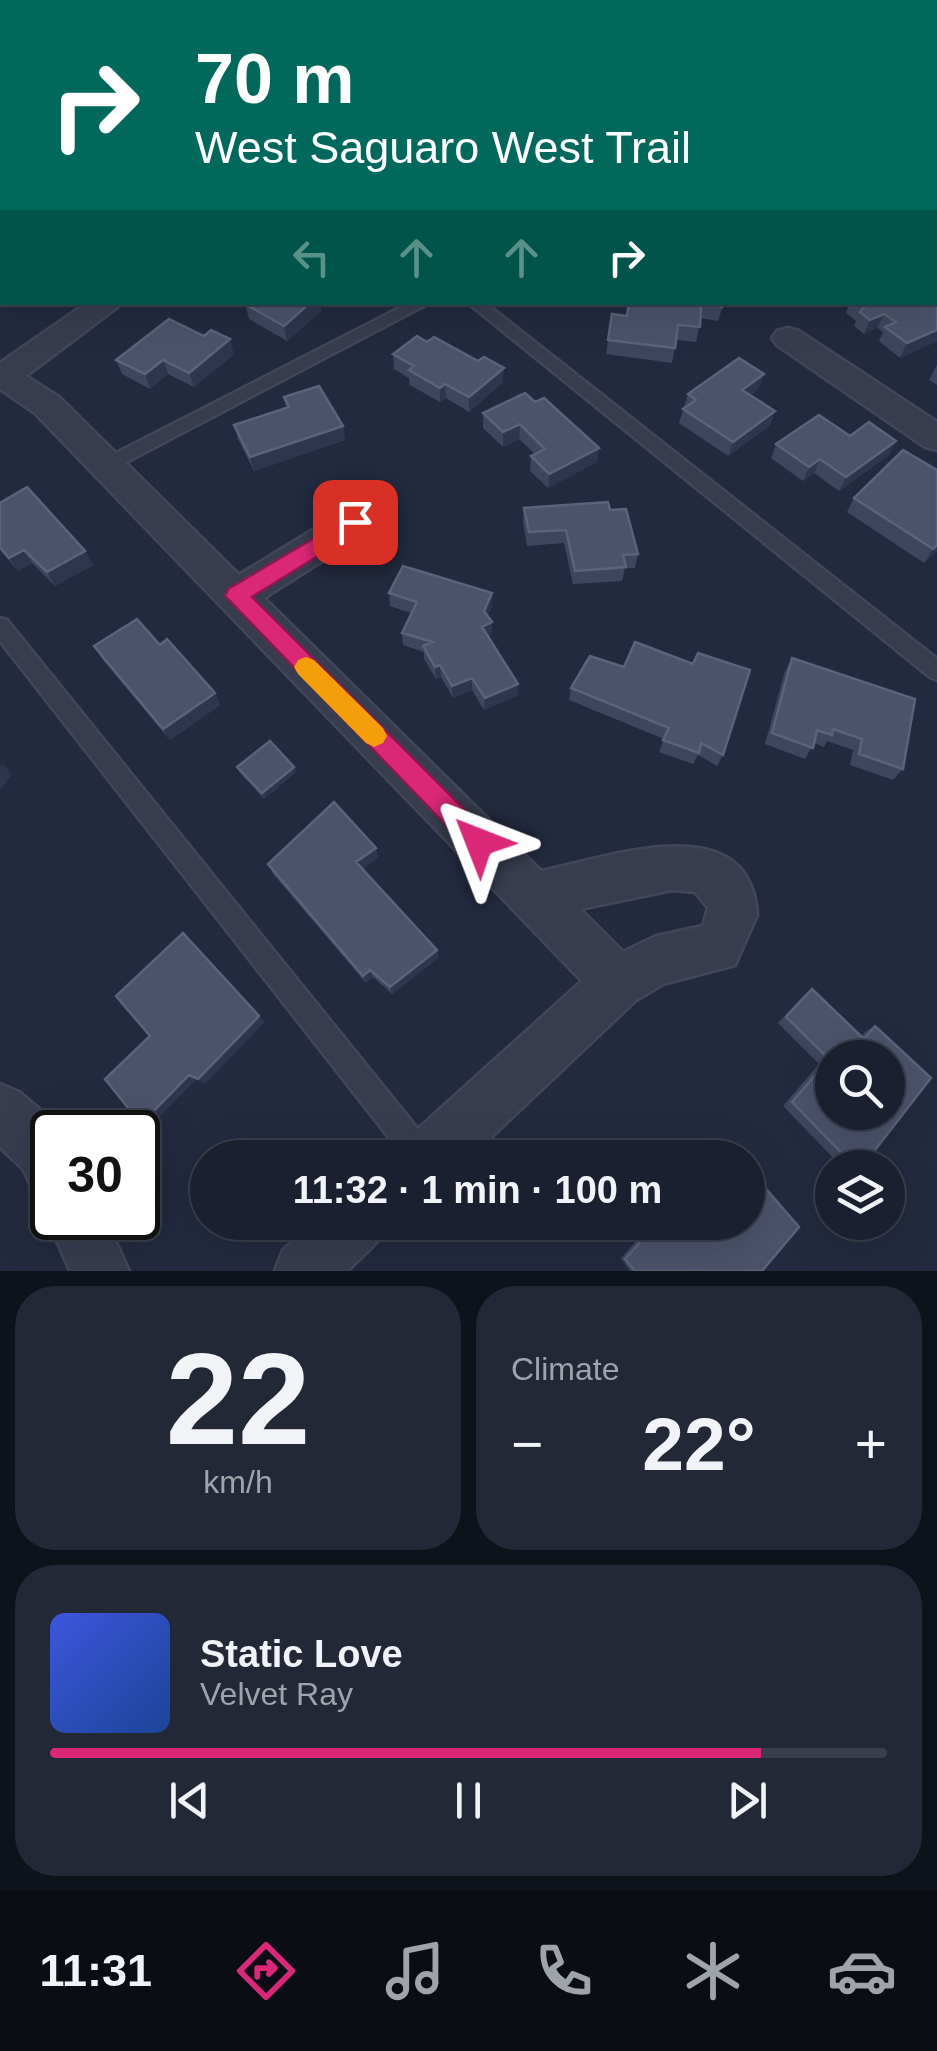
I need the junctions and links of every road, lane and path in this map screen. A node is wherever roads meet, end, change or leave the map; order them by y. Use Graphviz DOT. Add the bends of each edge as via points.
graph roads {
  1 [pos="104,305"];
  2 [pos="418,305"];
  3 [pos="478,305"];
  4 [pos="788,338"];
  5 [pos="2,375"];
  6 [pos="937,438"];
  7 [pos="107,465"];
  8 [pos="355,522"];
  9 [pos="236,596"];
  10 [pos="0,626"];
  11 [pos="937,671"];
  12 [pos="533,896"];
  13 [pos="618,982"];
  14 [pos="0,1112"];
  15 [pos="30,1138"];
  16 [pos="412,1140"];
  17 [pos="446,1140"];
  18 [pos="86,1240"];
  19 [pos="338,1240"];
  20 [pos="100,1271"];
  21 [pos="304,1271"];
  1 -- 5 [label="street"];
  2 -- 7 [label="lane"];
  3 -- 11 [label="lane"];
  4 -- 6 [label="street"];
  5 -- 7 [label="street" via="47,405"];
  7 -- 9 [label="street"];
  8 -- 9 [label="street"];
  9 -- 12 [label="street"];
  10 -- 16 [label="lane"];
  12 -- 13 [label="street"];
  12 -- 13 [label="street" via="672,868 707,870 730,895 734,923 718,948 656,961"];
  13 -- 17 [label="street"];
  14 -- 15 [label="street"];
  18 -- 20 [label="street"];
  19 -- 21 [label="street"];
}
